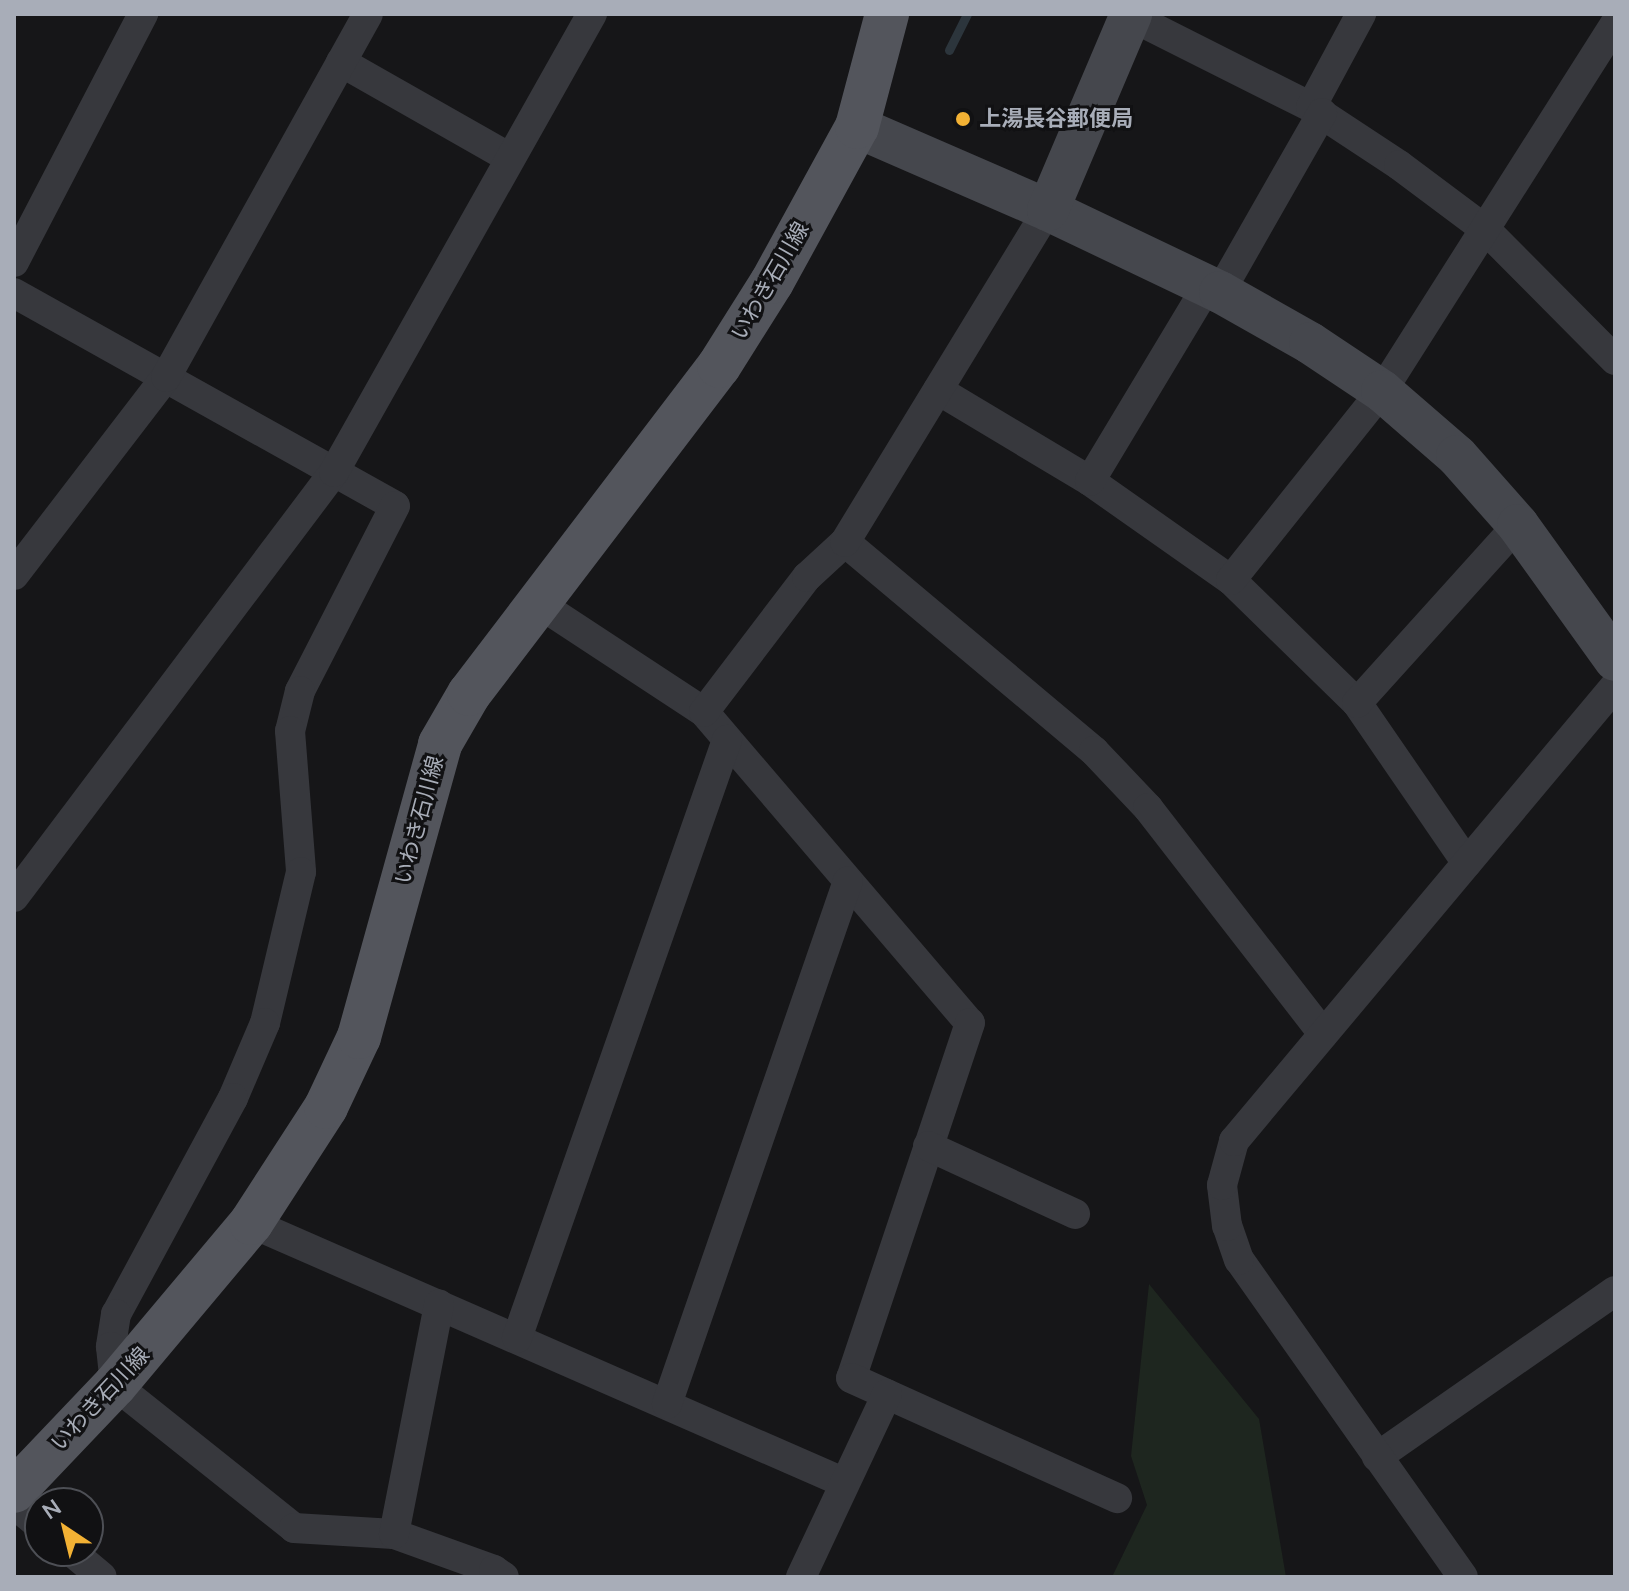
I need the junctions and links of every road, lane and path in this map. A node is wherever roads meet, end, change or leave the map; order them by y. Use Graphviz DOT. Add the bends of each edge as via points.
graph roads {
  1 [pos="143,14"];
  2 [pos="368,14"];
  3 [pos="592,14"];
  4 [pos="887,14"];
  5 [pos="1361,14"];
  6 [pos="1131,15"];
  7 [pos="1615,24"];
  8 [pos="341,62"];
  9 [pos="1316,110"];
  10 [pos="857,127"];
  11 [pos="508,157"];
  12 [pos="1048,210"];
  13 [pos="1486,230"];
  14 [pos="14,262"];
  15 [pos="1214,289"];
  16 [pos="14,293"];
  17 [pos="1615,360"];
  18 [pos="166,377"];
  19 [pos="938,390"];
  20 [pos="1382,391"];
  21 [pos="334,472"];
  22 [pos="1090,481"];
  23 [pos="1518,525"];
  24 [pos="845,542"];
  25 [pos="14,575"];
  26 [pos="1231,580"];
  27 [pos="538,603"];
  28 [pos="1615,660"];
  29 [pos="1615,686"];
  30 [pos="1357,703"];
  31 [pos="704,712"];
  32 [pos="727,740"];
  33 [pos="1467,863"];
  34 [pos="848,881"];
  35 [pos="14,897"];
  36 [pos="1323,1034"];
  37 [pos="928,1146"];
  38 [pos="1075,1214"];
  39 [pos="251,1223"];
  40 [pos="1615,1291"];
  41 [pos="439,1304"];
  42 [pos="517,1338"];
  43 [pos="115,1385"];
  44 [pos="887,1394"];
  45 [pos="667,1404"];
  46 [pos="1377,1457"];
  47 [pos="845,1483"];
  48 [pos="14,1491"];
  49 [pos="1117,1498"];
  50 [pos="394,1534"];
  51 [pos="504,1577"];
  52 [pos="801,1577"];
  53 [pos="1463,1577"];
  1 -- 14 [label="street"];
  2 -- 8 [label="street"];
  3 -- 11 [label="street"];
  4 -- 10 [label="main road, いわき石川線"];
  5 -- 9 [label="street"];
  6 -- 9 [label="street"];
  6 -- 12 [label="street"];
  7 -- 13 [label="street"];
  8 -- 11 [label="street"];
  8 -- 18 [label="street"];
  9 -- 13 [label="street"];
  9 -- 15 [label="street"];
  10 -- 12 [label="street"];
  10 -- 27 [label="main road, いわき石川線" via="719,366"];
  11 -- 21 [label="street"];
  12 -- 15 [label="street"];
  12 -- 19 [label="street"];
  13 -- 17 [label="street"];
  13 -- 20 [label="street"];
  15 -- 20 [label="street"];
  15 -- 22 [label="street"];
  16 -- 18 [label="street"];
  18 -- 21 [label="street"];
  18 -- 25 [label="street"];
  19 -- 22 [label="street"];
  19 -- 24 [label="street"];
  20 -- 23 [label="street" via="1457,456"];
  20 -- 26 [label="street"];
  21 -- 35 [label="street"];
  21 -- 43 [label="street" via="395,506 300,691 290,731 301,872 265,1023 233,1098 116,1314 111,1347"];
  22 -- 26 [label="street"];
  23 -- 28 [label="street"];
  23 -- 30 [label="street"];
  24 -- 31 [label="street" via="807,577"];
  24 -- 36 [label="street" via="1094,751 1148,808"];
  26 -- 30 [label="street"];
  27 -- 31 [label="street"];
  27 -- 39 [label="main road, いわき石川線" via="469,694 440,744 359,1037 326,1107"];
  29 -- 33 [label="street"];
  30 -- 33 [label="street"];
  31 -- 32 [label="street"];
  32 -- 34 [label="street"];
  32 -- 42 [label="street"];
  33 -- 36 [label="street"];
  34 -- 37 [label="street" via="970,1023"];
  34 -- 45 [label="street"];
  36 -- 46 [label="street" via="1234,1141 1222,1185 1227,1226 1239,1260"];
  37 -- 38 [label="street"];
  37 -- 44 [label="street" via="851,1378"];
  39 -- 41 [label="street"];
  39 -- 43 [label="main road, いわき石川線"];
  40 -- 46 [label="street"];
  41 -- 42 [label="street"];
  41 -- 50 [label="street"];
  42 -- 45 [label="street"];
  43 -- 48 [label="main road, いわき石川線"];
  43 -- 50 [label="street" via="294,1528"];
  44 -- 47 [label="street"];
  44 -- 49 [label="street"];
  45 -- 47 [label="street"];
  46 -- 53 [label="street"];
  47 -- 52 [label="street"];
  50 -- 51 [label="street"];
}
